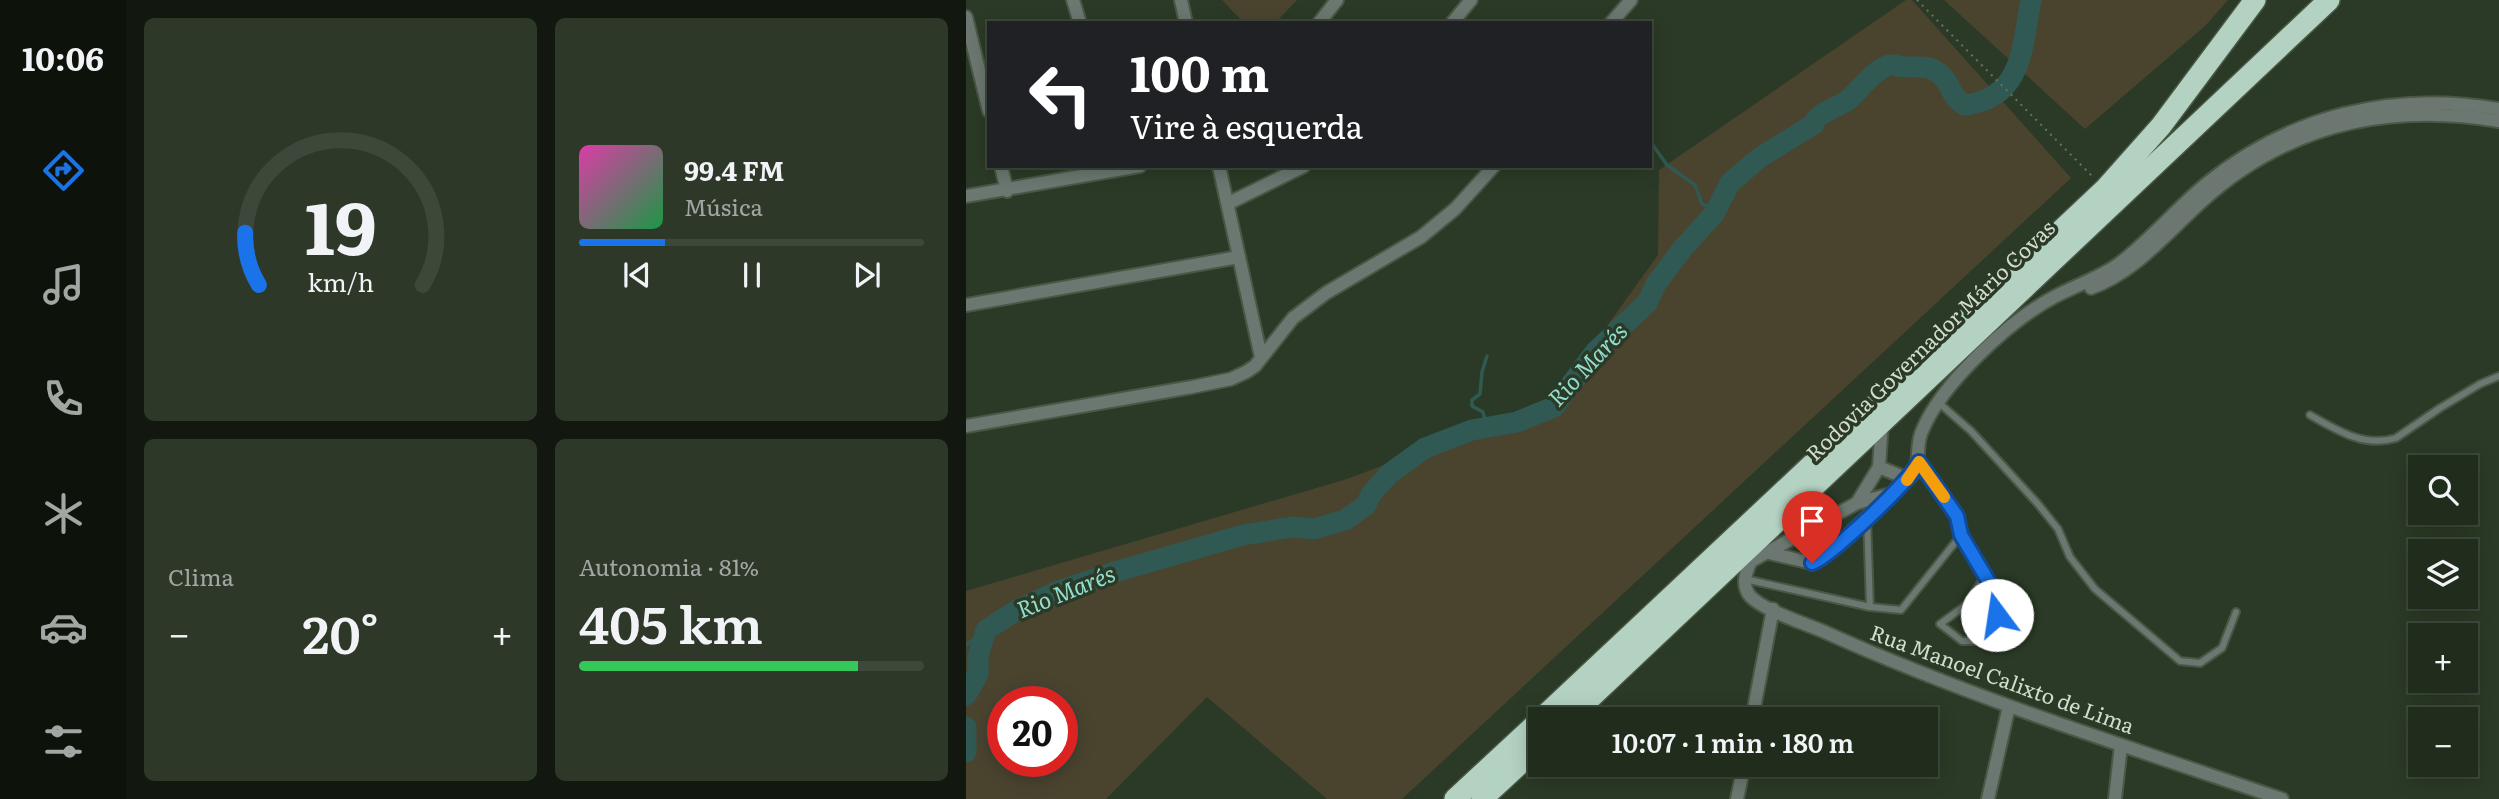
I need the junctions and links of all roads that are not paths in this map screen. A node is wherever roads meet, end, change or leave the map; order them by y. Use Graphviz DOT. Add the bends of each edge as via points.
graph roads {
  1 [pos="1073,0"];
  2 [pos="1181,0"];
  3 [pos="1337,0"];
  4 [pos="1471,0"];
  5 [pos="1630,0"];
  6 [pos="2255,0"];
  7 [pos="2329,0"];
  8 [pos="966,17"];
  9 [pos="1079,21"];
  10 [pos="1186,21"];
  11 [pos="1320,21"];
  12 [pos="1454,21"];
  13 [pos="1613,21"];
  14 [pos="986,83"];
  15 [pos="2498,113"];
  16 [pos="1001,168"];
  17 [pos="1129,168"];
  18 [pos="1220,168"];
  19 [pos="1300,168"];
  20 [pos="1492,168"];
  21 [pos="1007,191"];
  22 [pos="966,196"];
  23 [pos="1229,204"];
  24 [pos="1239,257"];
  25 [pos="966,305"];
  26 [pos="1261,357"];
  27 [pos="2499,376"];
  28 [pos="1939,403"];
  29 [pos="2310,415"];
  30 [pos="1882,422"];
  31 [pos="966,426"];
  32 [pos="1919,462"];
  33 [pos="1879,467"];
  34 [pos="1908,479"];
  35 [pos="1891,493"];
  36 [pos="1857,503"];
  37 [pos="1867,517"];
  38 [pos="1961,535"];
  39 [pos="1769,553"];
  40 [pos="1751,561"];
  41 [pos="1985,576"];
  42 [pos="1716,579"];
  43 [pos="1745,579"];
  44 [pos="1870,607"];
  45 [pos="1773,609"];
  46 [pos="2236,612"];
  47 [pos="2009,706"];
  48 [pos="1554,707"];
  49 [pos="1581,707"];
  50 [pos="1754,707"];
  51 [pos="1528,731"];
  52 [pos="2121,746"];
  53 [pos="1528,756"];
  54 [pos="1486,769"];
  55 [pos="1742,777"];
  56 [pos="1447,799"];
  57 [pos="1455,799"];
  58 [pos="1482,799"];
  59 [pos="1737,799"];
  60 [pos="1988,799"];
  61 [pos="2115,799"];
  62 [pos="2280,799"];
  1 -- 9 [label="street"];
  2 -- 10 [label="street"];
  3 -- 11 [label="street"];
  4 -- 12 [label="street"];
  5 -- 13 [label="street"];
  6 -- 48 [label="highway, Rodovia Governador Mário Covas" via="2161,126 2105,189"];
  7 -- 30 [label="highway, Rodovia Governador Mário Covas"];
  8 -- 14 [label="street"];
  15 -- 28 [label="street" via="2378,116 2319,131 2268,154 2205,198 2116,277 2036,316"];
  16 -- 21 [label="street"];
  17 -- 21 [label="street"];
  18 -- 23 [label="street"];
  19 -- 23 [label="street"];
  20 -- 26 [label="street" via="1455,209 1421,237 1293,318"];
  21 -- 22 [label="street"];
  23 -- 24 [label="street"];
  24 -- 25 [label="street"];
  24 -- 26 [label="street"];
  26 -- 31 [label="street" via="1255,366 1231,379"];
  27 -- 29 [label="lane" via="2383,442 2354,437"];
  28 -- 32 [label="street" via="1921,432"];
  28 -- 46 [label="lane" via="2038,504 2095,589 2180,661 2200,663 2222,648"];
  30 -- 33 [label="street"];
  30 -- 42 [label="highway, Rodovia Governador Mário Covas"];
  32 -- 34 [label="street"];
  32 -- 38 [label="lane" via="1957,516"];
  33 -- 34 [label="street"];
  33 -- 36 [label="street"];
  34 -- 35 [label="street"];
  35 -- 36 [label="street"];
  35 -- 37 [label="street"];
  36 -- 39 [label="street"];
  37 -- 39 [label="street" via="1812,563"];
  37 -- 44 [label="lane"];
  38 -- 41 [label="lane"];
  38 -- 44 [label="lane" via="1901,610"];
  39 -- 40 [label="street"];
  40 -- 42 [label="street"];
  40 -- 43 [label="street"];
  41 -- 41 [label="lane" via="1966,605 1940,624 1962,641 1975,641 1997,615 1999,599"];
  42 -- 49 [label="highway, Rodovia Governador Mário Covas"];
  43 -- 44 [label="lane"];
  43 -- 45 [label="street, Rua Manoel Calixto de Lima" via="1751,597"];
  45 -- 47 [label="street, Rua Manoel Calixto de Lima" via="1883,658"];
  45 -- 50 [label="street"];
  47 -- 52 [label="street, Rua Manoel Calixto de Lima"];
  47 -- 60 [label="street"];
  51 -- 54 [label="highway, Rodovia Governador Mário Covas"];
  52 -- 61 [label="street"];
  52 -- 62 [label="street, Rua Manoel Calixto de Lima"];
  53 -- 58 [label="highway"];
  54 -- 56 [label="lane"];
  54 -- 57 [label="highway, Rodovia Governador Mário Covas"];
  55 -- 59 [label="street"];
}
